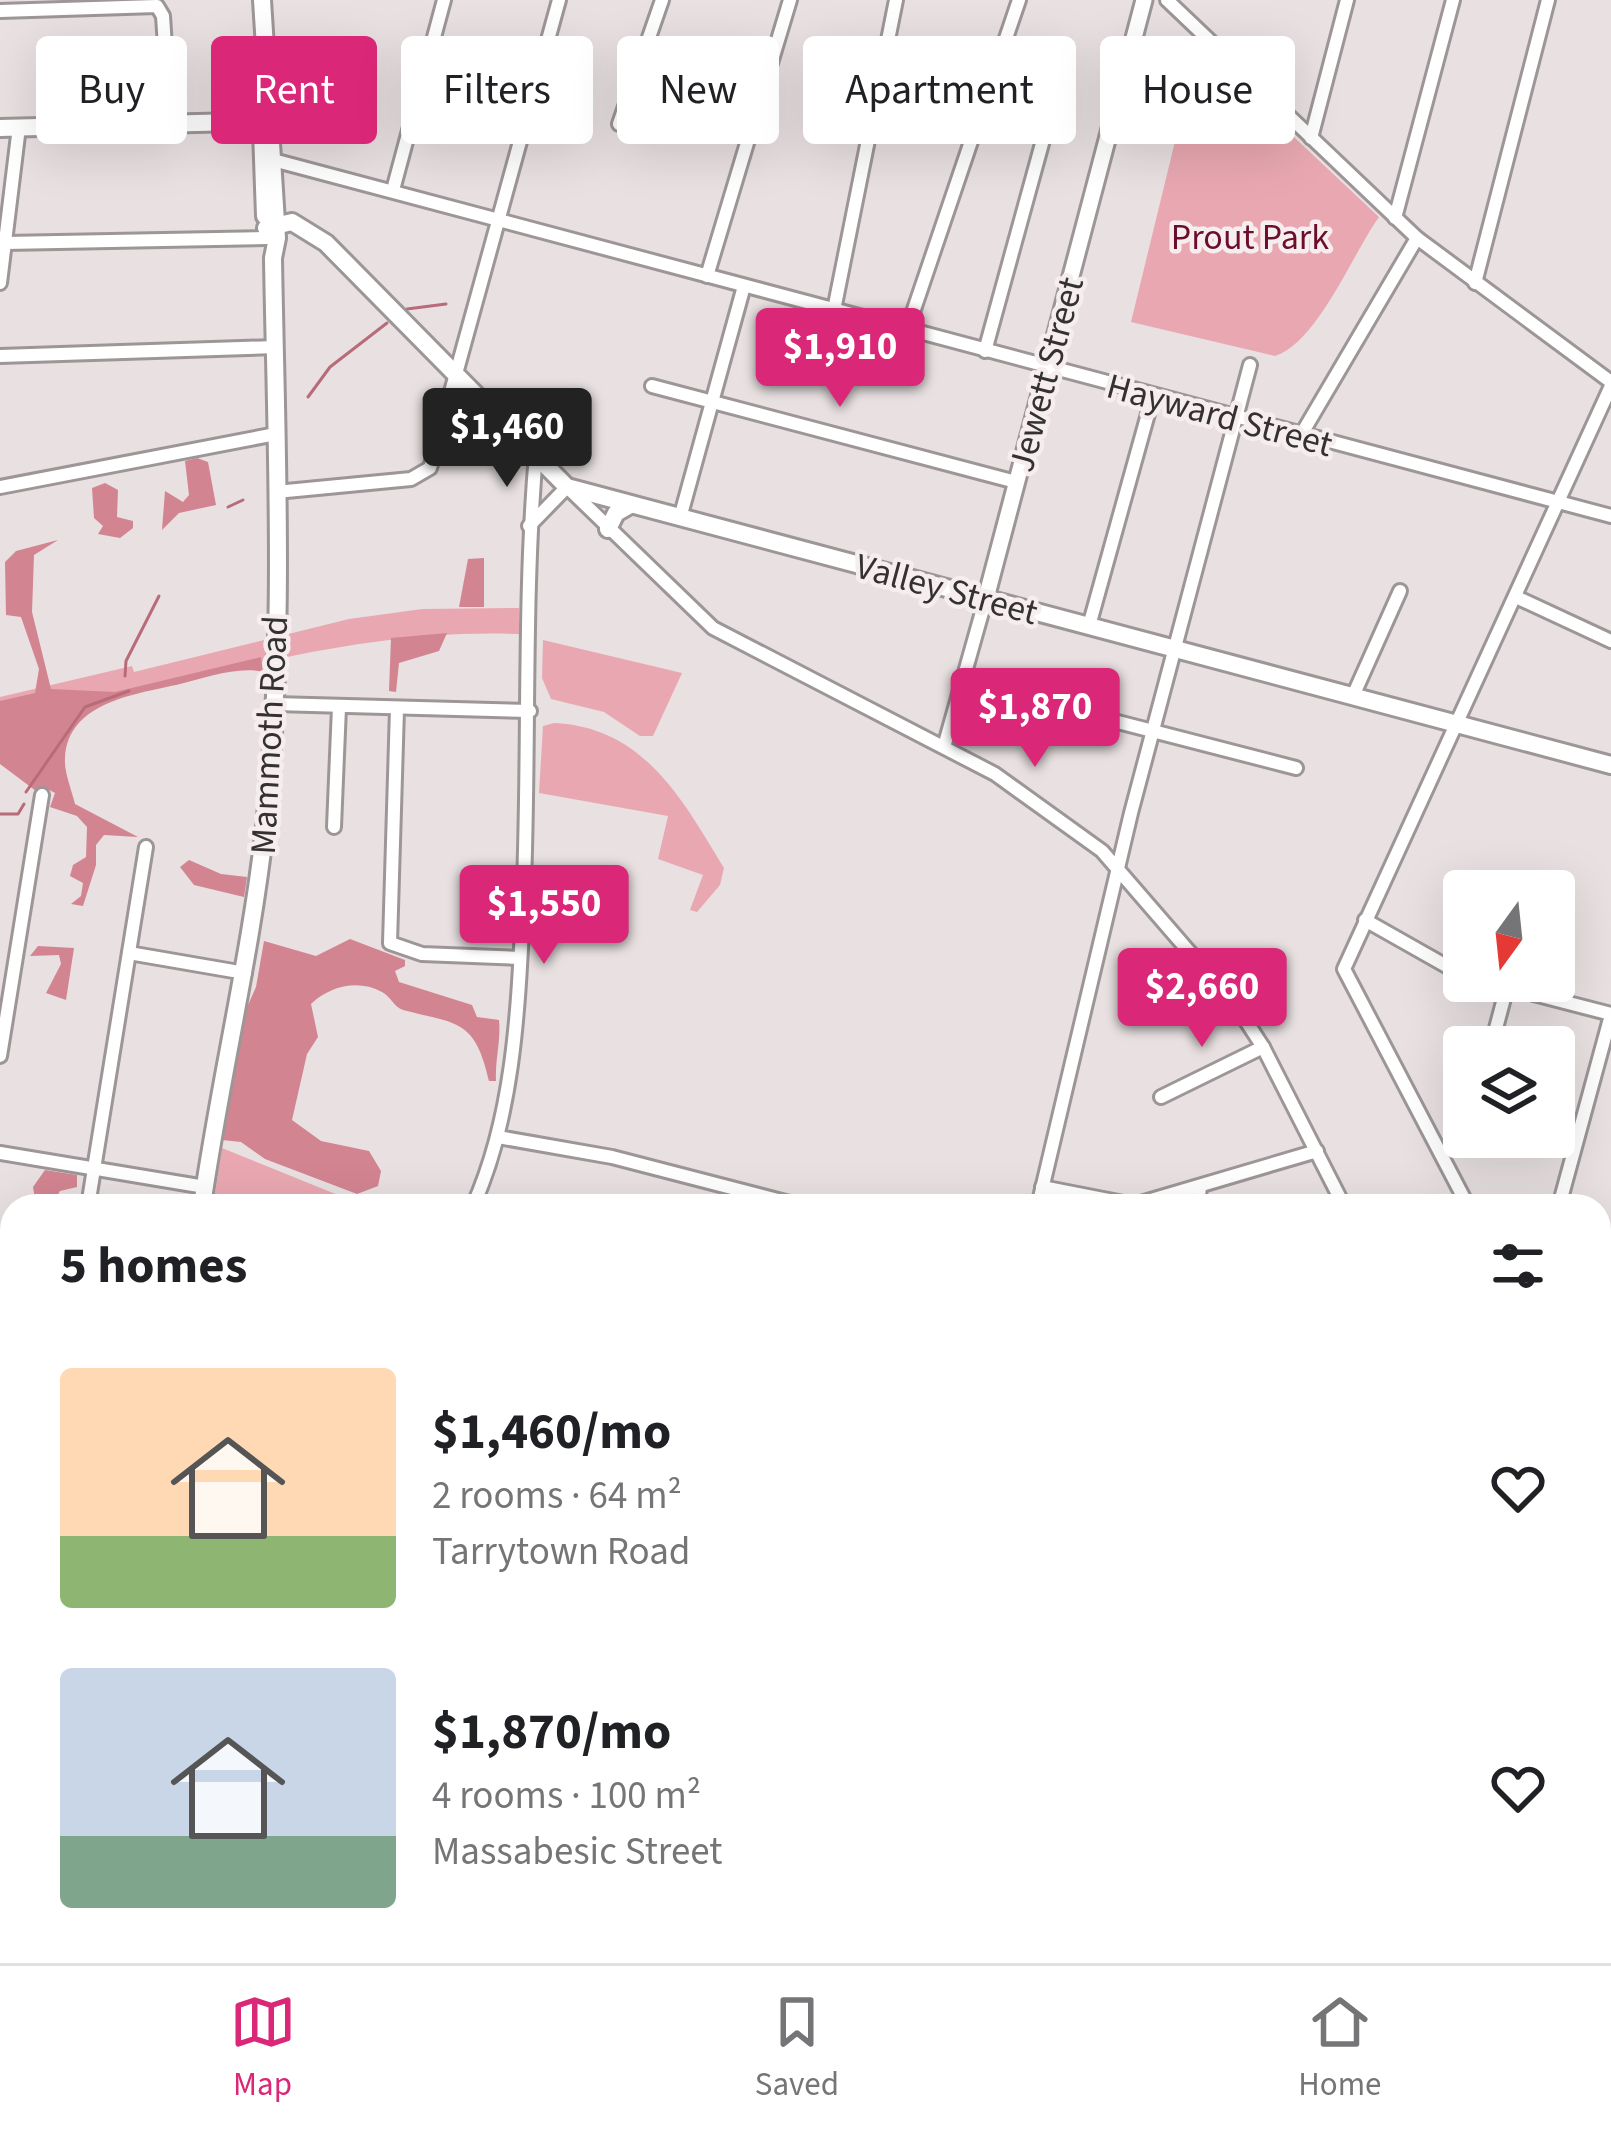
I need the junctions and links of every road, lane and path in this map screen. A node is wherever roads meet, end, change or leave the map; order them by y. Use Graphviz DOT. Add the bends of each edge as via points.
graph roads {
  1 [pos="262,0"];
  2 [pos="444,0"];
  3 [pos="559,0"];
  4 [pos="662,0"];
  5 [pos="790,0"];
  6 [pos="896,0"];
  7 [pos="1019,0"];
  8 [pos="1144,0"];
  9 [pos="1167,0"];
  10 [pos="1347,0"];
  11 [pos="1453,0"];
  12 [pos="1548,0"];
  13 [pos="0,11"];
  14 [pos="164,36"];
  15 [pos="265,36"];
  16 [pos="650,36"];
  17 [pos="10,128"];
  18 [pos="1311,138"];
  19 [pos="266,144"];
  20 [pos="270,144"];
  21 [pos="1042,144"];
  22 [pos="273,160"];
  23 [pos="393,190"];
  24 [pos="1395,218"];
  25 [pos="500,220"];
  26 [pos="269,232"];
  27 [pos="1417,238"];
  28 [pos="4,242"];
  29 [pos="707,277"];
  30 [pos="0,283"];
  31 [pos="1475,283"];
  32 [pos="744,286"];
  33 [pos="834,310"];
  34 [pos="908,330"];
  35 [pos="275,347"];
  36 [pos="985,351"];
  37 [pos="0,356"];
  38 [pos="1250,365"];
  39 [pos="1046,367"];
  40 [pos="458,373"];
  41 [pos="1611,384"];
  42 [pos="652,386"];
  43 [pos="1153,396"];
  44 [pos="713,402"];
  45 [pos="1235,418"];
  46 [pos="276,434"];
  47 [pos="1301,435"];
  48 [pos="536,454"];
  49 [pos="1016,482"];
  50 [pos="0,487"];
  51 [pos="567,487"];
  52 [pos="276,492"];
  53 [pos="1559,502"];
  54 [pos="630,505"];
  55 [pos="1611,516"];
  56 [pos="680,518"];
  57 [pos="530,526"];
  58 [pos="608,529"];
  59 [pos="1400,591"];
  60 [pos="1516,597"];
  61 [pos="986,598"];
  62 [pos="1089,626"];
  63 [pos="1611,641"];
  64 [pos="1172,649"];
  65 [pos="963,682"];
  66 [pos="1353,696"];
  67 [pos="275,704"];
  68 [pos="339,707"];
  69 [pos="398,710"];
  70 [pos="530,711"];
  71 [pos="1455,724"];
  72 [pos="1153,729"];
  73 [pos="944,747"];
  74 [pos="1611,765"];
  75 [pos="1296,768"];
  76 [pos="42,795"];
  77 [pos="334,827"];
  78 [pos="146,847"];
  79 [pos="1118,866"];
  80 [pos="1365,920"];
  81 [pos="129,953"];
  82 [pos="520,958"];
  83 [pos="1443,964"];
  84 [pos="245,973"];
  85 [pos="1563,1002"];
  86 [pos="1611,1015"];
  87 [pos="1263,1047"];
  88 [pos="0,1056"];
  89 [pos="1161,1096"];
  90 [pos="498,1137"];
  91 [pos="1317,1151"];
  92 [pos="0,1154"];
  93 [pos="94,1169"];
  94 [pos="1200,1186"];
  95 [pos="1042,1187"];
  96 [pos="90,1194"];
  97 [pos="192,1194"];
  98 [pos="205,1194"];
  99 [pos="477,1194"];
  100 [pos="755,1194"];
  101 [pos="1041,1194"];
  102 [pos="1078,1194"];
  103 [pos="1173,1194"];
  104 [pos="1199,1194"];
  105 [pos="1338,1194"];
  106 [pos="1462,1194"];
  107 [pos="1562,1194"];
  1 -- 15 [label="main road, Mammoth Road"];
  2 -- 23 [label="street"];
  3 -- 25 [label="street"];
  4 -- 16 [label="street"];
  5 -- 29 [label="street"];
  6 -- 33 [label="street"];
  7 -- 34 [label="street"];
  8 -- 39 [label="street, Jewett Street"];
  9 -- 18 [label="street"];
  10 -- 18 [label="street"];
  11 -- 24 [label="street"];
  12 -- 31 [label="street"];
  13 -- 14 [label="street" via="157,6"];
  17 -- 28 [label="street"];
  18 -- 24 [label="street"];
  19 -- 26 [label="main road, Mammoth Road"];
  20 -- 22 [label="main road, Mammoth Road"];
  21 -- 36 [label="street"];
  22 -- 23 [label="street, Hayward Street"];
  22 -- 26 [label="main road, Mammoth Road"];
  23 -- 25 [label="street, Hayward Street"];
  24 -- 27 [label="street"];
  25 -- 29 [label="street, Hayward Street"];
  25 -- 40 [label="street"];
  26 -- 28 [label="street"];
  26 -- 35 [label="main road, Mammoth Road"];
  26 -- 40 [label="main road" via="317,238"];
  27 -- 31 [label="street"];
  27 -- 47 [label="street"];
  28 -- 30 [label="street"];
  29 -- 32 [label="street, Hayward Street"];
  31 -- 41 [label="street"];
  32 -- 33 [label="street, Hayward Street"];
  32 -- 44 [label="street"];
  33 -- 34 [label="street, Hayward Street"];
  34 -- 36 [label="street, Hayward Street"];
  35 -- 37 [label="street"];
  35 -- 46 [label="main road, Mammoth Road"];
  36 -- 39 [label="street, Hayward Street"];
  38 -- 45 [label="street"];
  39 -- 43 [label="street, Hayward Street"];
  39 -- 49 [label="street, Jewett Street"];
  40 -- 48 [label="main road"];
  40 -- 52 [label="street" via="422,476"];
  41 -- 53 [label="street"];
  42 -- 44 [label="street"];
  43 -- 45 [label="street, Hayward Street"];
  43 -- 62 [label="street"];
  44 -- 49 [label="street"];
  44 -- 56 [label="street"];
  45 -- 47 [label="street, Hayward Street"];
  45 -- 64 [label="street"];
  46 -- 50 [label="street"];
  46 -- 52 [label="main road, Mammoth Road"];
  47 -- 53 [label="street, Hayward Street"];
  48 -- 51 [label="main road"];
  48 -- 57 [label="street"];
  49 -- 61 [label="street, Jewett Street"];
  51 -- 54 [label="main road, Valley Street"];
  51 -- 57 [label="street"];
  51 -- 58 [label="street"];
  52 -- 67 [label="main road, Mammoth Road"];
  53 -- 55 [label="street, Hayward Street"];
  53 -- 60 [label="street"];
  54 -- 56 [label="main road, Valley Street"];
  54 -- 58 [label="main road"];
  56 -- 61 [label="main road, Valley Street"];
  57 -- 70 [label="street"];
  58 -- 73 [label="street" via="712,628"];
  59 -- 66 [label="street"];
  60 -- 63 [label="street"];
  60 -- 71 [label="street"];
  61 -- 62 [label="main road, Valley Street"];
  61 -- 65 [label="street, Jewett Street"];
  62 -- 64 [label="main road, Valley Street"];
  64 -- 66 [label="main road, Valley Street"];
  64 -- 72 [label="street"];
  65 -- 72 [label="street"];
  65 -- 73 [label="street, Jewett Street"];
  66 -- 71 [label="main road, Valley Street"];
  67 -- 68 [label="street"];
  67 -- 84 [label="main road, Mammoth Road"];
  68 -- 69 [label="street"];
  68 -- 77 [label="street"];
  69 -- 70 [label="street"];
  69 -- 82 [label="street" via="388,937 394,948 422,955"];
  70 -- 82 [label="street"];
  71 -- 74 [label="main road, Valley Street"];
  71 -- 80 [label="street"];
  72 -- 75 [label="street"];
  72 -- 79 [label="street"];
  73 -- 79 [label="street" via="1033,797"];
  76 -- 88 [label="street"];
  78 -- 81 [label="street"];
  79 -- 87 [label="street"];
  79 -- 95 [label="street"];
  80 -- 83 [label="street"];
  80 -- 106 [label="street" via="1344,969"];
  81 -- 84 [label="street"];
  81 -- 93 [label="street"];
  82 -- 90 [label="street"];
  84 -- 98 [label="main road, Mammoth Road"];
  85 -- 86 [label="street"];
  86 -- 107 [label="street"];
  87 -- 89 [label="street"];
  87 -- 91 [label="street"];
  90 -- 99 [label="street"];
  90 -- 100 [label="street"];
  91 -- 94 [label="street"];
  91 -- 105 [label="street"];
  92 -- 93 [label="street"];
  93 -- 96 [label="street"];
  93 -- 97 [label="street"];
  94 -- 103 [label="street"];
  94 -- 104 [label="street"];
  95 -- 101 [label="street"];
  95 -- 102 [label="street"];
}
